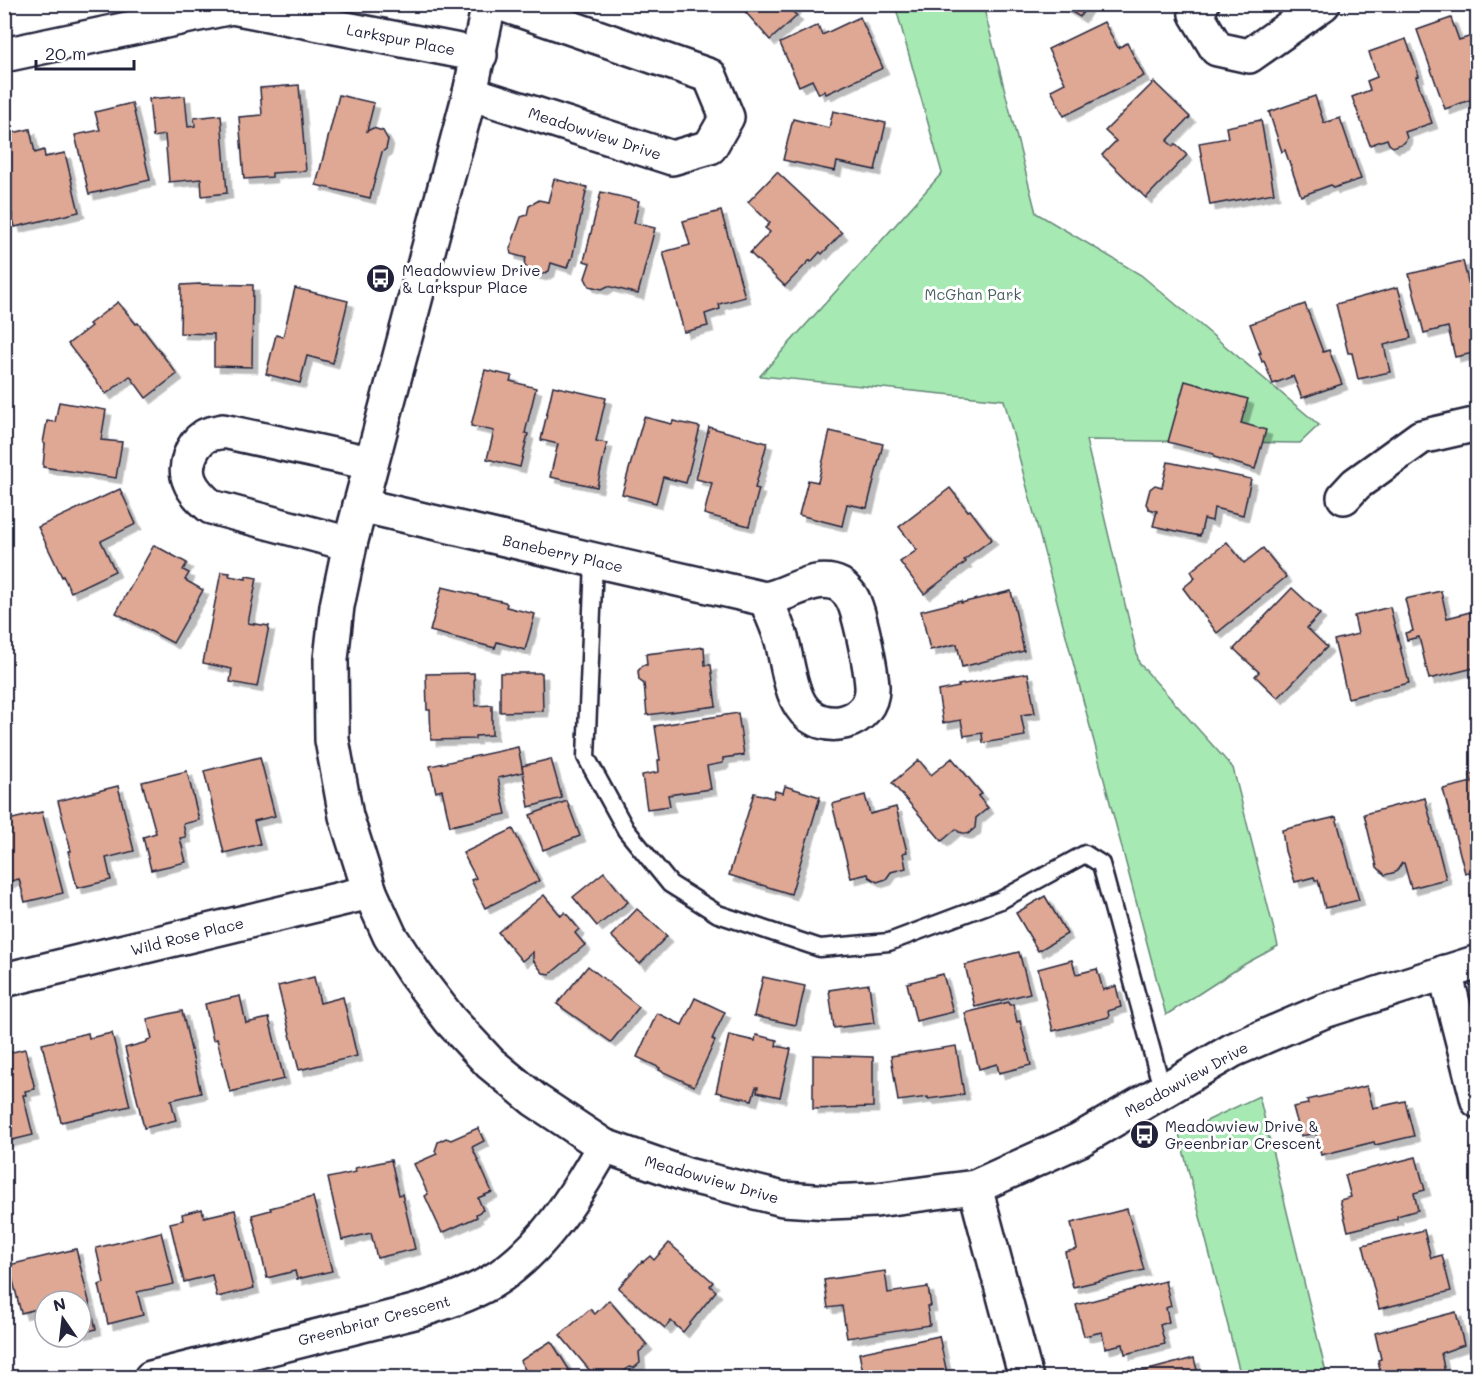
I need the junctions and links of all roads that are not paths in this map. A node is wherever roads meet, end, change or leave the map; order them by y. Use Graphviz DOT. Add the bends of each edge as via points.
graph roads {
  1 [pos="489,4"];
  2 [pos="502,4"];
  3 [pos="1202,4"];
  4 [pos="1323,4"];
  5 [pos="4,55"];
  6 [pos="480,55"];
  7 [pos="470,93"];
  8 [pos="1478,424"];
  9 [pos="370,464"];
  10 [pos="1344,497"];
  11 [pos="360,505"];
  12 [pos="350,544"];
  13 [pos="594,561"];
  14 [pos="766,599"];
  15 [pos="370,892"];
  16 [pos="1478,963"];
  17 [pos="1445,972"];
  18 [pos="4,981"];
  19 [pos="1163,1092"];
  20 [pos="1478,1101"];
  21 [pos="604,1146"];
  22 [pos="975,1186"];
  23 [pos="151,1377"];
  24 [pos="1026,1377"];
  1 -- 6 [label="street, Meadowview Drive"];
  2 -- 7 [label="street, Meadowview Drive" via="710,76 727,117 710,147 672,158"];
  3 -- 4 [label="street" via="1197,14 1217,49 1249,56"];
  5 -- 6 [label="street, Larkspur Place" via="232,7"];
  6 -- 7 [label="street, Meadowview Drive"];
  7 -- 9 [label="street, Meadowview Drive"];
  8 -- 10 [label="street" via="1421,437"];
  9 -- 11 [label="street, Meadowview Drive"];
  9 -- 12 [label="street" via="223,431 206,435 194,446 188,463 189,481 211,507"];
  11 -- 12 [label="street, Meadowview Drive"];
  11 -- 13 [label="street, Baneberry Place"];
  12 -- 15 [label="street, Meadowview Drive" via="331,659 332,740 346,816"];
  13 -- 14 [label="street, Baneberry Place"];
  13 -- 19 [label="lane" via="586,757 626,830 670,884 718,914 820,948 889,942 1001,900 1085,854 1101,864"];
  15 -- 18 [label="street, Wild Rose Place"];
  15 -- 21 [label="street, Meadowview Drive" via="390,936 450,1020 490,1063 535,1100"];
  16 -- 17 [label="street, Meadowview Drive"];
  17 -- 19 [label="street, Meadowview Drive" via="1324,1011 1233,1050"];
  17 -- 20 [label="street"];
  19 -- 22 [label="street, Meadowview Drive" via="1079,1140"];
  21 -- 22 [label="street, Meadowview Drive" via="687,1175 783,1199 876,1200"];
  21 -- 23 [label="street, Greenbriar Crescent" via="558,1220 524,1256 491,1282 414,1312"];
  22 -- 24 [label="street"];
}
